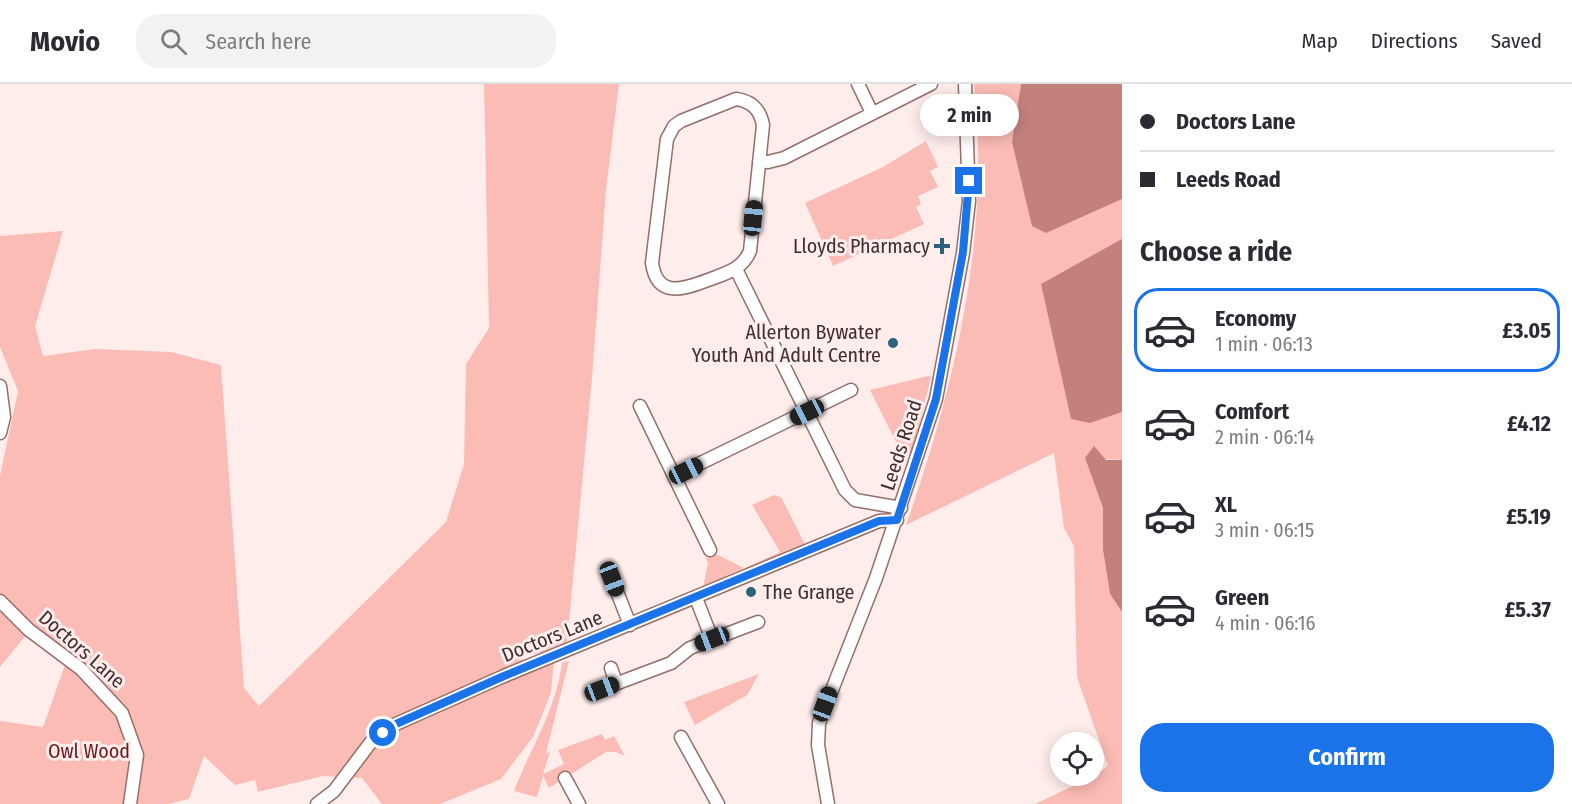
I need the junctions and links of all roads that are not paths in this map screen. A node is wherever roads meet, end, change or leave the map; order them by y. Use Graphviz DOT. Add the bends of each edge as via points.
graph roads {
  1 [pos="858,84"];
  2 [pos="931,84"];
  3 [pos="965,84"];
  4 [pos="872,113"];
  5 [pos="759,161"];
  6 [pos="736,269"];
  7 [pos="0,386"];
  8 [pos="851,390"];
  9 [pos="640,406"];
  10 [pos="807,412"];
  11 [pos="0,433"];
  12 [pos="674,476"];
  13 [pos="899,514"];
  14 [pos="710,550"];
  15 [pos="612,579"];
  16 [pos="696,598"];
  17 [pos="0,601"];
  18 [pos="758,622"];
  19 [pos="630,625"];
  20 [pos="712,639"];
  21 [pos="611,668"];
  22 [pos="616,683"];
  23 [pos="602,689"];
  24 [pos="681,737"];
  25 [pos="565,778"];
  26 [pos="130,804"];
  27 [pos="317,804"];
  28 [pos="579,804"];
  29 [pos="718,804"];
  30 [pos="828,804"];
  1 -- 4 [label="street"];
  2 -- 4 [label="street"];
  3 -- 13 [label="street, Leeds Road" via="969,162 963,252 936,399"];
  4 -- 5 [label="street" via="784,158"];
  5 -- 6 [label="street" via="750,251"];
  5 -- 6 [label="street" via="762,116 744,100 728,100 681,121 667,139 652,263 657,279 680,290"];
  6 -- 10 [label="street"];
  7 -- 11 [label="street" via="4,417"];
  8 -- 10 [label="street"];
  9 -- 12 [label="street"];
  10 -- 12 [label="street"];
  10 -- 13 [label="street" via="845,490 855,500"];
  12 -- 14 [label="street"];
  13 -- 16 [label="street, Doctors Lane"];
  13 -- 30 [label="street, Leeds Road" via="819,723 818,746"];
  15 -- 19 [label="street"];
  16 -- 19 [label="street, Doctors Lane"];
  16 -- 20 [label="street"];
  17 -- 26 [label="street, Doctors Lane" via="29,630 81,669 122,713 137,755"];
  18 -- 20 [label="street"];
  19 -- 27 [label="street, Doctors Lane" via="396,724 371,742 334,791"];
  20 -- 22 [label="street" via="690,648 670,663"];
  21 -- 22 [label="street"];
  22 -- 23 [label="street"];
  24 -- 29 [label="street"];
  25 -- 28 [label="street"];
}
